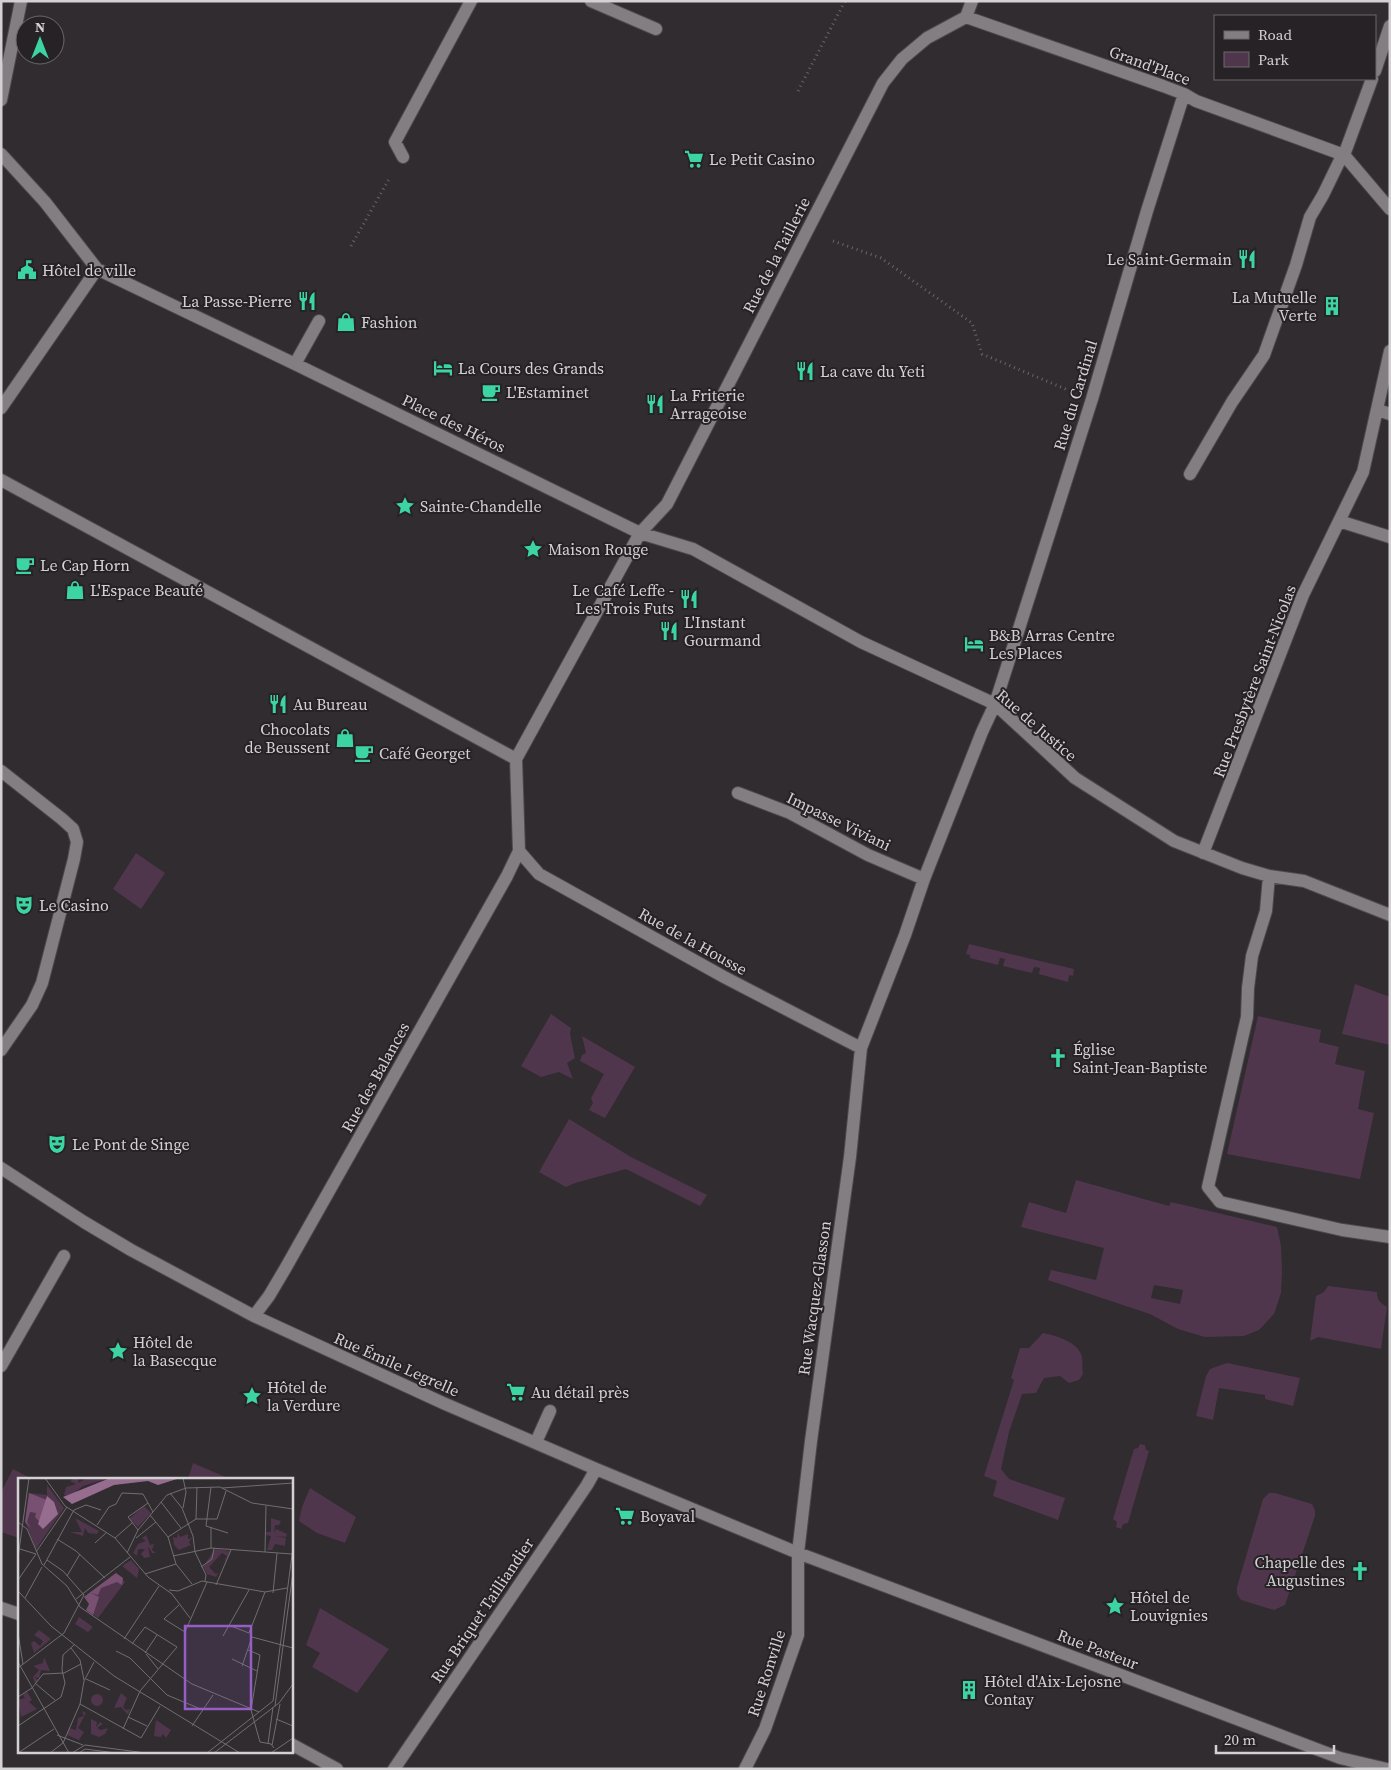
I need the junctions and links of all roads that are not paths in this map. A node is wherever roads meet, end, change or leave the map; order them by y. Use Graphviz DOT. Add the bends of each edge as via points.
graph roads {
  1 [pos="21,1"];
  2 [pos="471,1"];
  3 [pos="591,1"];
  4 [pos="972,1"];
  5 [pos="966,17"];
  6 [pos="1390,26"];
  7 [pos="656,29"];
  8 [pos="1376,68"];
  9 [pos="1372,80"];
  10 [pos="1184,94"];
  11 [pos="1,100"];
  12 [pos="1,154"];
  13 [pos="1344,155"];
  14 [pos="403,157"];
  15 [pos="1390,210"];
  16 [pos="97,269"];
  17 [pos="319,321"];
  18 [pos="1390,351"];
  19 [pos="295,364"];
  20 [pos="1,408"];
  21 [pos="1384,412"];
  22 [pos="1190,474"];
  23 [pos="1,480"];
  24 [pos="1339,521"];
  25 [pos="640,533"];
  26 [pos="1390,537"];
  27 [pos="994,704"];
  28 [pos="516,759"];
  29 [pos="1,771"];
  30 [pos="738,793"];
  31 [pos="518,851"];
  32 [pos="1203,853"];
  33 [pos="1269,876"];
  34 [pos="924,879"];
  35 [pos="1390,915"];
  36 [pos="862,1048"];
  37 [pos="1,1050"];
  38 [pos="1,1168"];
  39 [pos="1390,1237"];
  40 [pos="64,1256"];
  41 [pos="254,1316"];
  42 [pos="1,1366"];
  43 [pos="550,1412"];
  44 [pos="536,1442"];
  45 [pos="596,1469"];
  46 [pos="798,1553"];
  47 [pos="1,1608"];
  48 [pos="18,1614"];
  49 [pos="292,1745"];
  50 [pos="337,1769"];
  51 [pos="394,1769"];
  52 [pos="745,1769"];
  53 [pos="1387,1769"];
  1 -- 11 [label="street"];
  2 -- 14 [label="street" via="395,142"];
  3 -- 7 [label="street"];
  4 -- 5 [label="street"];
  5 -- 10 [label="street, Grand'Place"];
  5 -- 25 [label="street, Rue de la Taillerie" via="926,38 902,59 883,83 668,504"];
  6 -- 8 [label="street"];
  9 -- 13 [label="street"];
  10 -- 13 [label="street, Grand'Place"];
  10 -- 27 [label="street, Rue du Cardinal" via="1092,400"];
  12 -- 16 [label="street, Place des Héros" via="45,202"];
  13 -- 15 [label="street"];
  13 -- 22 [label="street" via="1310,217 1264,355"];
  16 -- 19 [label="street, Place des Héros"];
  16 -- 20 [label="street"];
  17 -- 19 [label="street"];
  18 -- 21 [label="street, Rue Presbytère Saint-Nicolas"];
  19 -- 25 [label="street, Place des Héros"];
  21 -- 24 [label="street, Rue Presbytère Saint-Nicolas" via="1363,472"];
  23 -- 28 [label="street"];
  24 -- 26 [label="street"];
  24 -- 32 [label="street, Rue Presbytère Saint-Nicolas" via="1303,595"];
  25 -- 27 [label="street, Rue de Justice" via="693,549 862,642"];
  25 -- 28 [label="street"];
  27 -- 32 [label="street, Rue de Justice" via="1075,778 1174,841"];
  27 -- 34 [label="street, Rue du Cardinal"];
  28 -- 31 [label="street"];
  29 -- 37 [label="street" via="73,829 77,842 42,983 32,1005"];
  30 -- 34 [label="street, Impasse Viviani" via="790,813 868,855"];
  31 -- 36 [label="street, Rue de la Housse" via="539,874 724,977"];
  31 -- 41 [label="street, Rue des Balances" via="507,876 270,1296"];
  32 -- 33 [label="street, Rue de Justice"];
  33 -- 35 [label="street, Rue de Justice" via="1304,881"];
  33 -- 39 [label="street" via="1266,911 1252,956 1246,1017 1208,1187 1220,1202 1342,1230"];
  34 -- 36 [label="street, Rue Wacquez-Glasson"];
  36 -- 46 [label="street, Rue Wacquez-Glasson"];
  38 -- 41 [label="street, Rue Émile Legrelle" via="131,1250"];
  40 -- 42 [label="street"];
  41 -- 44 [label="street, Rue Émile Legrelle"];
  43 -- 44 [label="street"];
  44 -- 45 [label="street, Rue Émile Legrelle"];
  45 -- 46 [label="street, Rue Émile Legrelle"];
  45 -- 51 [label="street, Rue Briquet Tailliandier"];
  46 -- 52 [label="street, Rue Ronville" via="798,1635 765,1729"];
  46 -- 53 [label="street, Rue Pasteur" via="1340,1758"];
  47 -- 48 [label="street"];
  49 -- 50 [label="street"];
}
